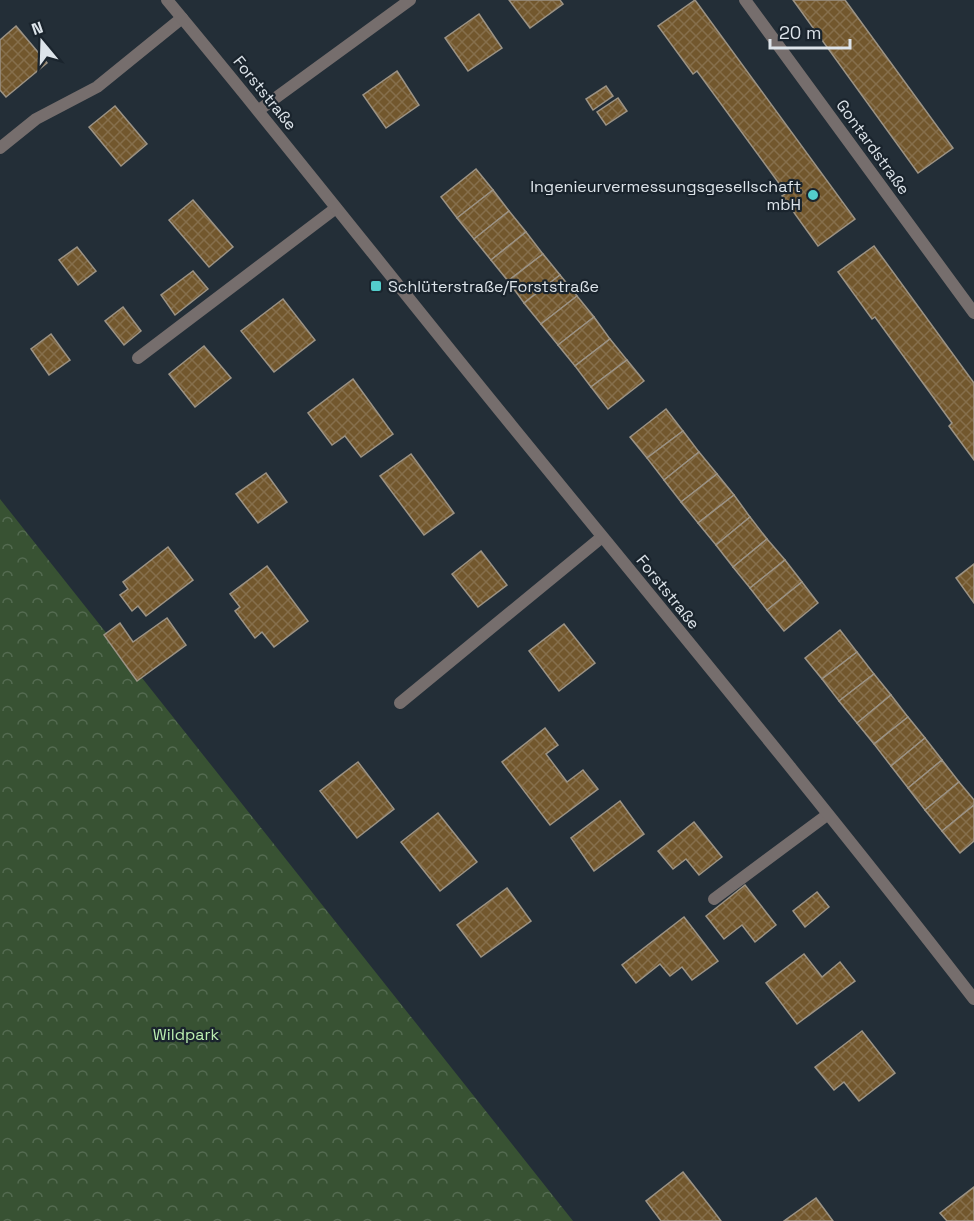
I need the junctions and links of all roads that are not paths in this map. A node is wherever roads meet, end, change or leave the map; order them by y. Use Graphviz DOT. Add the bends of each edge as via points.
graph roads {
  1 [pos="167,0"];
  2 [pos="410,0"];
  3 [pos="745,0"];
  4 [pos="182,18"];
  5 [pos="259,110"];
  6 [pos="0,148"];
  7 [pos="336,208"];
  8 [pos="974,313"];
  9 [pos="138,358"];
  10 [pos="602,537"];
  11 [pos="400,703"];
  12 [pos="827,815"];
  13 [pos="714,899"];
  14 [pos="974,999"];
  1 -- 4 [label="street, Forststraße"];
  2 -- 5 [label="street"];
  3 -- 8 [label="street, Gontardstraße"];
  4 -- 5 [label="street, Forststraße"];
  4 -- 6 [label="street" via="103,82 36,118"];
  5 -- 7 [label="street, Forststraße"];
  7 -- 9 [label="street"];
  7 -- 10 [label="street, Forststraße"];
  10 -- 11 [label="street"];
  10 -- 12 [label="street, Forststraße"];
  12 -- 13 [label="street"];
  12 -- 14 [label="street, Forststraße"];
}
